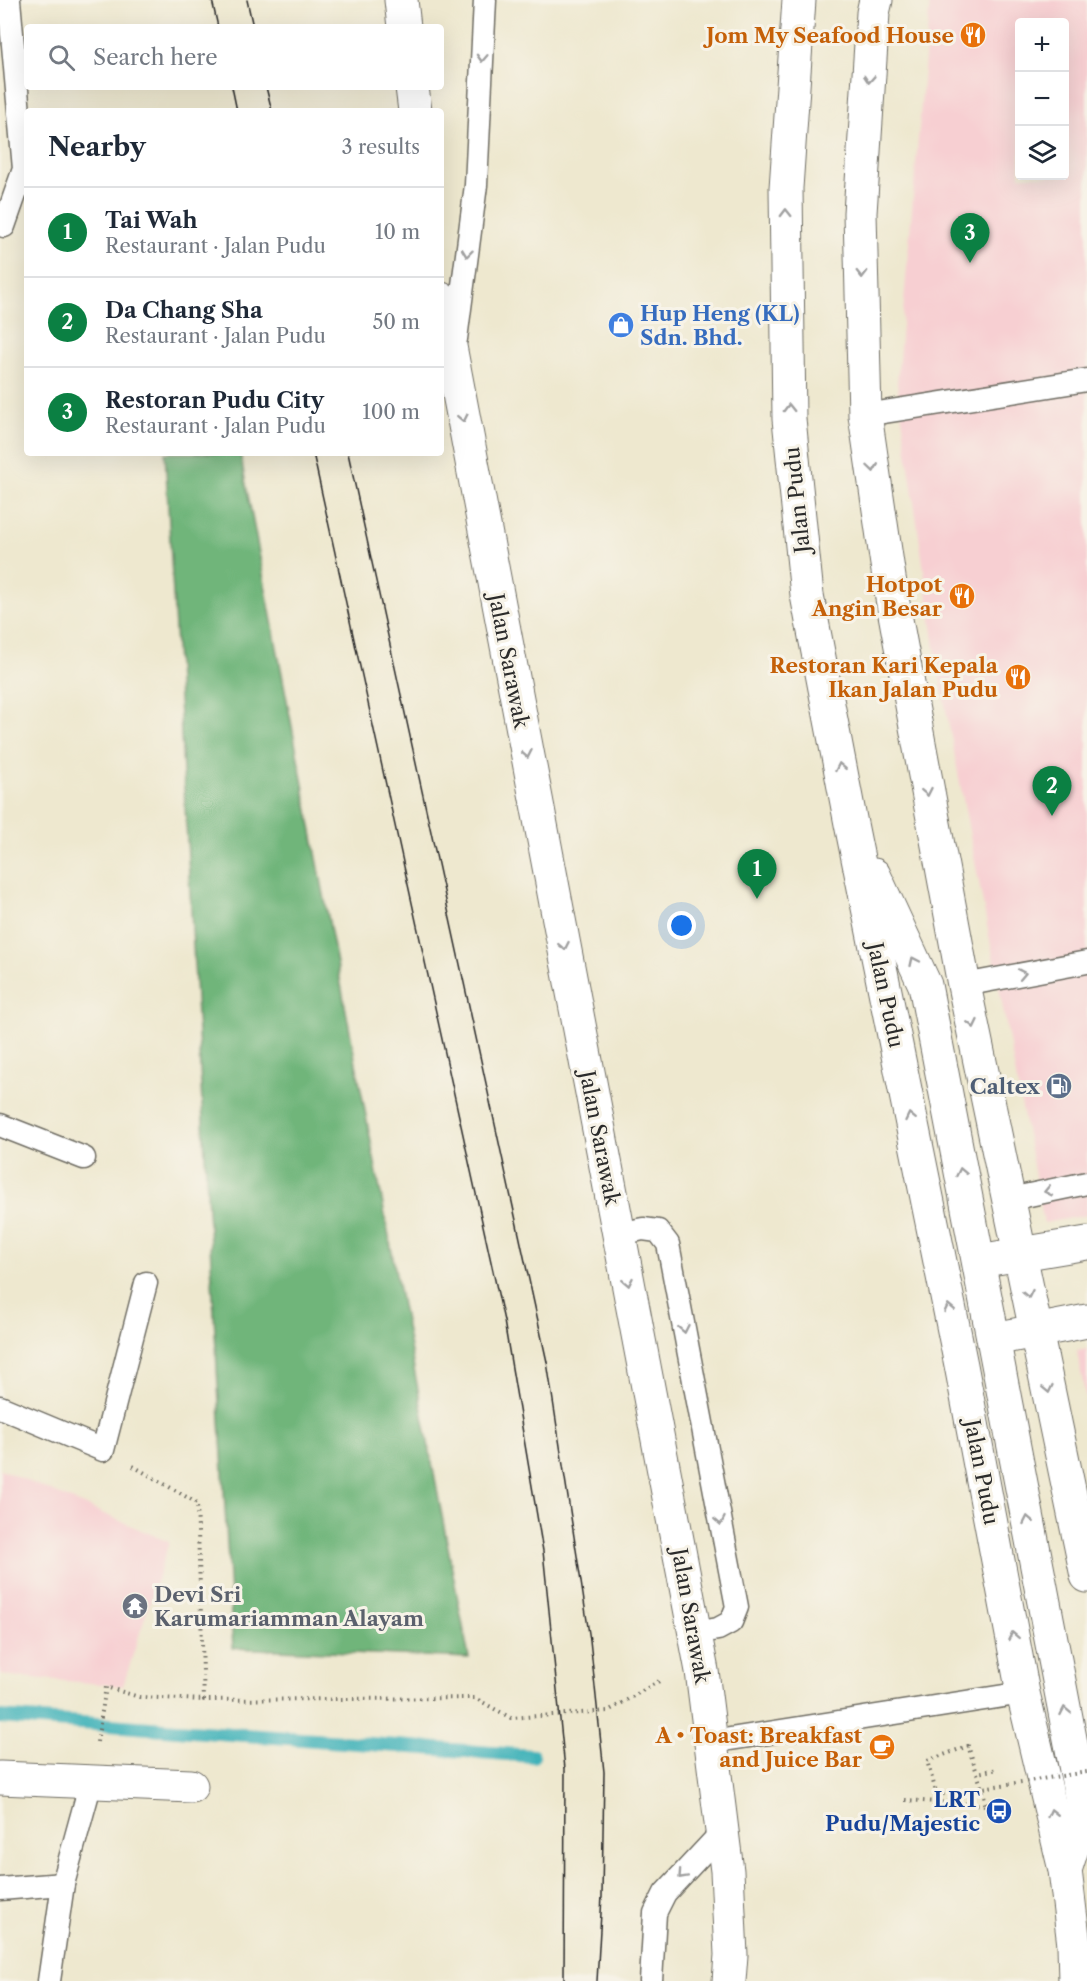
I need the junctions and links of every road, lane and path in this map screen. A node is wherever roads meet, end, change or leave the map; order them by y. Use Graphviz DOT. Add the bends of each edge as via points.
graph roads {
  1 [pos="9,0"];
  2 [pos="401,0"];
  3 [pos="485,0"];
  4 [pos="799,0"];
  5 [pos="876,0"];
  6 [pos="404,24"];
  7 [pos="412,90"];
  8 [pos="415,108"];
  9 [pos="4,226"];
  10 [pos="444,315"];
  11 [pos="453,363"];
  12 [pos="1087,380"];
  13 [pos="866,415"];
  14 [pos="851,824"];
  15 [pos="1087,962"];
  16 [pos="964,985"];
  17 [pos="0,1125"];
  18 [pos="84,1158"];
  19 [pos="1087,1183"];
  20 [pos="1010,1199"];
  21 [pos="619,1234"];
  22 [pos="1087,1243"];
  23 [pos="1020,1255"];
  24 [pos="979,1261"];
  25 [pos="146,1283"];
  26 [pos="1087,1321"];
  27 [pos="1036,1332"];
  28 [pos="994,1339"];
  29 [pos="0,1407"];
  30 [pos="104,1450"];
  31 [pos="1087,1576"];
  32 [pos="695,1633"];
  33 [pos="702,1671"];
  34 [pos="1023,1694"];
  35 [pos="204,1700"];
  36 [pos="711,1742"];
  37 [pos="1040,1762"];
  38 [pos="93,1768"];
  39 [pos="1087,1772"];
  40 [pos="977,1773"];
  41 [pos="0,1778"];
  42 [pos="191,1786"];
  43 [pos="905,1800"];
  44 [pos="722,1832"];
  45 [pos="1065,1870"];
  46 [pos="63,1884"];
  47 [pos="0,1889"];
  48 [pos="49,1981"];
  49 [pos="651,1981"];
  50 [pos="729,1981"];
  51 [pos="1075,1981"];
  1 -- 9 [label="lane" via="24,169"];
  2 -- 6 [label="main road"];
  3 -- 11 [label="lane, one-way" via="476,185"];
  14 -- 4 [label="main road, Jalan Pudu, one-way" via="807,595 789,419 786,188"];
  5 -- 13 [label="main road, one-way" via="860,213"];
  7 -- 8 [label="main road"];
  10 -- 11 [label="main road, Jalan Sarawak"];
  11 -- 21 [label="main road, Jalan Sarawak, one-way"];
  12 -- 13 [label="lane"];
  13 -- 16 [label="main road, one-way" via="892,598"];
  24 -- 14 [label="main road, one-way" via="925,985"];
  34 -- 14 [label="main road, Jalan Pudu, one-way"];
  16 -- 15 [label="lane, one-way"];
  16 -- 20 [label="main road, one-way"];
  17 -- 18 [label="lane"];
  19 -- 20 [label="lane, one-way"];
  20 -- 23 [label="main road"];
  21 -- 32 [label="main road, Jalan Sarawak, one-way"];
  21 -- 32 [label="lane, one-way" via="644,1229 658,1231 668,1244 736,1607 731,1622"];
  22 -- 23 [label="main road"];
  23 -- 24 [label="main road"];
  23 -- 27 [label="main road, one-way"];
  24 -- 28 [label="main road"];
  25 -- 30 [label="lane"];
  26 -- 27 [label="main road"];
  27 -- 28 [label="main road"];
  27 -- 31 [label="main road, one-way"];
  45 -- 28 [label="main road, one-way" via="1084,1812"];
  29 -- 30 [label="lane"];
  30 -- 35 [label="path" via="197,1503"];
  32 -- 33 [label="main road, Jalan Sarawak"];
  33 -- 35 [label="path" via="659,1681 608,1711 511,1718 475,1698"];
  33 -- 36 [label="main road, Jalan Sarawak"];
  34 -- 36 [label="lane"];
  34 -- 37 [label="main road, Jalan Pudu"];
  35 -- 38 [label="path" via="139,1697 106,1687"];
  36 -- 44 [label="main road, Jalan Sarawak"];
  37 -- 40 [label="path"];
  45 -- 37 [label="main road, Jalan Pudu, one-way"];
  38 -- 41 [label="main road"];
  38 -- 42 [label="main road"];
  38 -- 46 [label="lane"];
  39 -- 40 [label="path, bridge" via="937,1795 927,1761 968,1746"];
  40 -- 43 [label="path" via="987,1805"];
  44 -- 49 [label="lane, one-way" via="665,1893 655,1913"];
  44 -- 50 [label="main road, Jalan Sarawak" via="731,1955"];
  45 -- 51 [label="main road, Jalan Pudu"];
  46 -- 47 [label="lane"];
  46 -- 48 [label="lane"];
}
